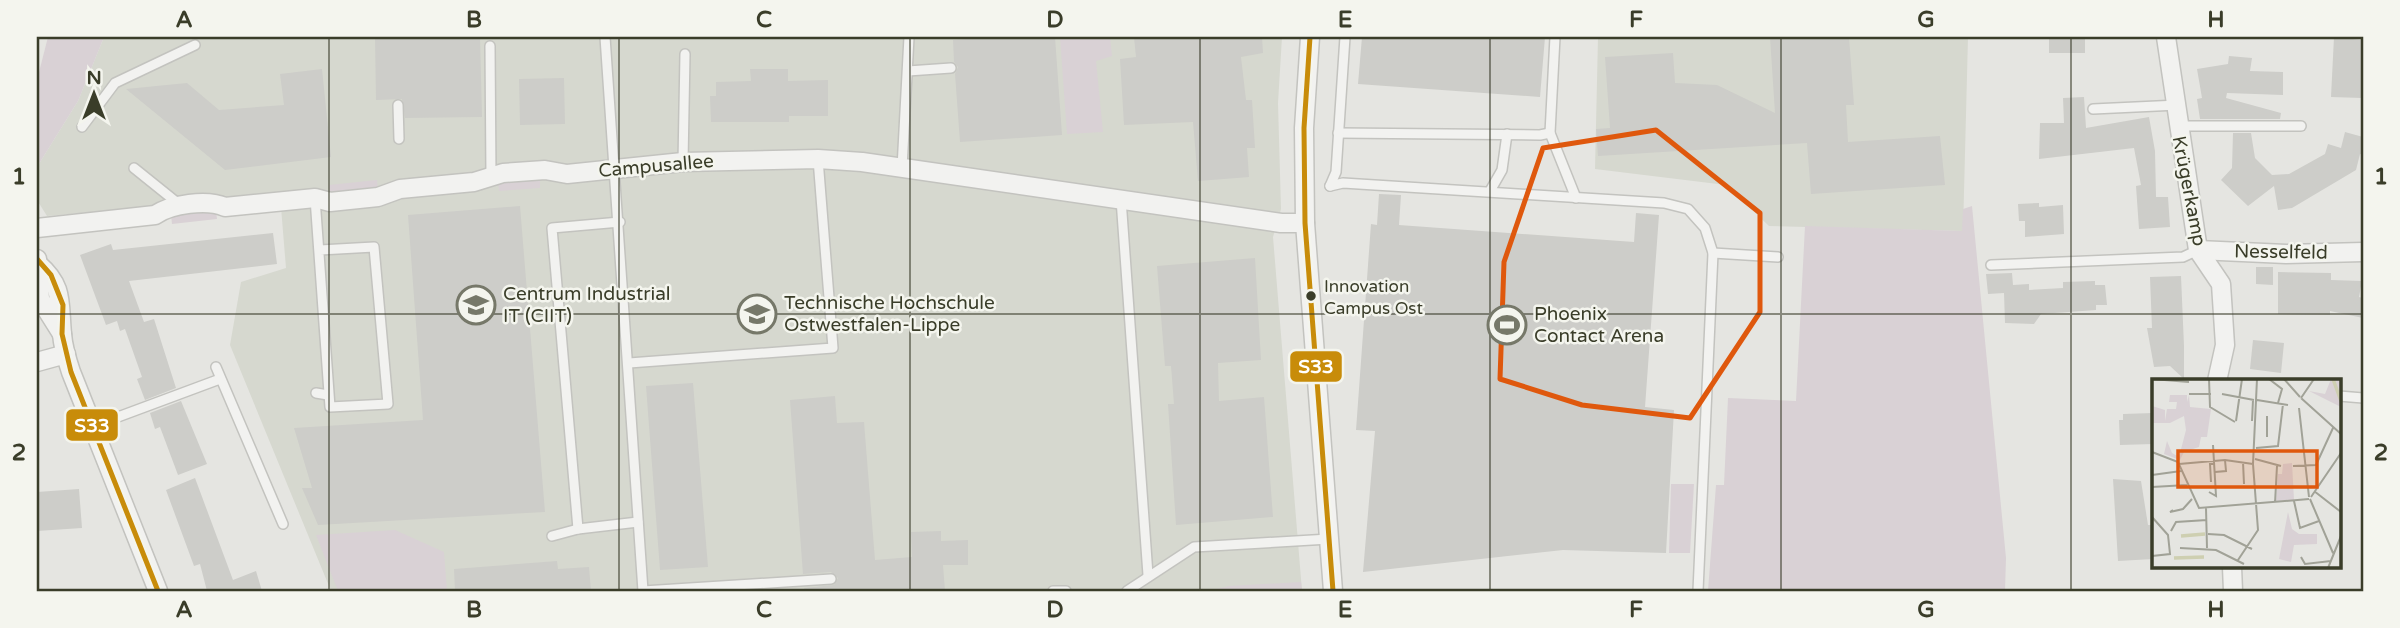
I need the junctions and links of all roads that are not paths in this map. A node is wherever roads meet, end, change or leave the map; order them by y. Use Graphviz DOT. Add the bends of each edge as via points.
graph roads {
  1 [pos="605,37"];
  2 [pos="909,37"];
  3 [pos="1310,37"];
  4 [pos="1345,37"];
  5 [pos="1555,37"];
  6 [pos="2165,37"];
  7 [pos="195,45"];
  8 [pos="490,46"];
  9 [pos="685,54"];
  10 [pos="951,68"];
  11 [pos="908,71"];
  12 [pos="398,105"];
  13 [pos="2178,105"];
  14 [pos="2093,109"];
  15 [pos="2177,126"];
  16 [pos="2301,126"];
  17 [pos="82,127"];
  18 [pos="1338,133"];
  19 [pos="1550,133"];
  20 [pos="1507,134"];
  21 [pos="399,139"];
  22 [pos="818,159"];
  23 [pos="683,162"];
  24 [pos="134,167"];
  25 [pos="902,168"];
  26 [pos="617,169"];
  27 [pos="491,177"];
  28 [pos="1490,191"];
  29 [pos="315,198"];
  30 [pos="1576,198"];
  31 [pos="1121,199"];
  32 [pos="181,206"];
  33 [pos="620,222"];
  34 [pos="1305,223"];
  35 [pos="37,228"];
  36 [pos="320,250"];
  37 [pos="2198,250"];
  38 [pos="2363,252"];
  39 [pos="1713,253"];
  40 [pos="1778,257"];
  41 [pos="38,262"];
  42 [pos="1991,265"];
  43 [pos="66,354"];
  44 [pos="37,362"];
  45 [pos="629,363"];
  46 [pos="216,367"];
  47 [pos="219,379"];
  48 [pos="2217,379"];
  49 [pos="316,393"];
  50 [pos="328,395"];
  51 [pos="2340,396"];
  52 [pos="2363,398"];
  53 [pos="91,427"];
  54 [pos="638,522"];
  55 [pos="283,524"];
  56 [pos="578,529"];
  57 [pos="552,536"];
  58 [pos="1329,539"];
  59 [pos="2232,568"];
  60 [pos="1148,575"];
  61 [pos="831,579"];
  62 [pos="158,591"];
  63 [pos="643,591"];
  64 [pos="1053,591"];
  65 [pos="1066,591"];
  66 [pos="1126,591"];
  67 [pos="1333,591"];
  68 [pos="1698,591"];
  69 [pos="2233,591"];
  1 -- 26 [label="lane"];
  2 -- 11 [label="lane"];
  3 -- 34 [label="street" via="1304,128"];
  4 -- 18 [label="lane"];
  5 -- 19 [label="lane"];
  6 -- 13 [label="street, Krügerkamp"];
  7 -- 17 [label="lane" via="115,83"];
  8 -- 27 [label="lane"];
  9 -- 23 [label="lane"];
  10 -- 11 [label="lane"];
  11 -- 25 [label="lane"];
  12 -- 21 [label="lane"];
  13 -- 14 [label="lane"];
  13 -- 15 [label="street, Krügerkamp"];
  15 -- 16 [label="lane"];
  15 -- 37 [label="street, Krügerkamp"];
  18 -- 20 [label="lane"];
  18 -- 28 [label="lane" via="1330,186"];
  19 -- 20 [label="lane"];
  19 -- 30 [label="lane"];
  20 -- 28 [label="lane" via="1502,170"];
  22 -- 23 [label="street, Campusallee"];
  22 -- 25 [label="street, Campusallee"];
  22 -- 45 [label="lane" via="833,348"];
  23 -- 26 [label="street, Campusallee"];
  24 -- 32 [label="lane"];
  25 -- 31 [label="street, Campusallee"];
  26 -- 27 [label="street, Campusallee" via="567,174 545,170"];
  26 -- 33 [label="lane"];
  27 -- 29 [label="street, Campusallee" via="400,189 378,197 330,202"];
  28 -- 30 [label="lane"];
  29 -- 32 [label="street, Campusallee" via="225,207 215,203"];
  29 -- 36 [label="lane"];
  30 -- 39 [label="lane" via="1664,203 1688,209 1705,228"];
  31 -- 34 [label="street, Campusallee"];
  31 -- 60 [label="lane"];
  32 -- 35 [label="street, Campusallee" via="155,215"];
  33 -- 45 [label="lane"];
  33 -- 56 [label="lane" via="552,228"];
  34 -- 58 [label="street"];
  36 -- 50 [label="lane"];
  36 -- 50 [label="lane" via="374,247 388,404 330,407"];
  37 -- 38 [label="street, Nesselfeld"];
  37 -- 42 [label="lane" via="2183,257"];
  37 -- 48 [label="street, Krügerkamp" via="2221,284 2225,345"];
  39 -- 40 [label="lane"];
  39 -- 68 [label="lane"];
  41 -- 43 [label="street" via="51,275 63,305"];
  43 -- 44 [label="street"];
  43 -- 53 [label="street"];
  45 -- 54 [label="lane"];
  46 -- 47 [label="lane"];
  47 -- 53 [label="lane"];
  47 -- 55 [label="lane"];
  49 -- 50 [label="lane"];
  51 -- 52 [label="lane"];
  53 -- 62 [label="street"];
  54 -- 56 [label="lane"];
  54 -- 63 [label="lane"];
  56 -- 57 [label="lane"];
  58 -- 60 [label="lane" via="1194,547"];
  58 -- 67 [label="street"];
  59 -- 69 [label="street"];
  60 -- 66 [label="lane"];
  61 -- 63 [label="lane"];
  64 -- 65 [label="lane"];
}
